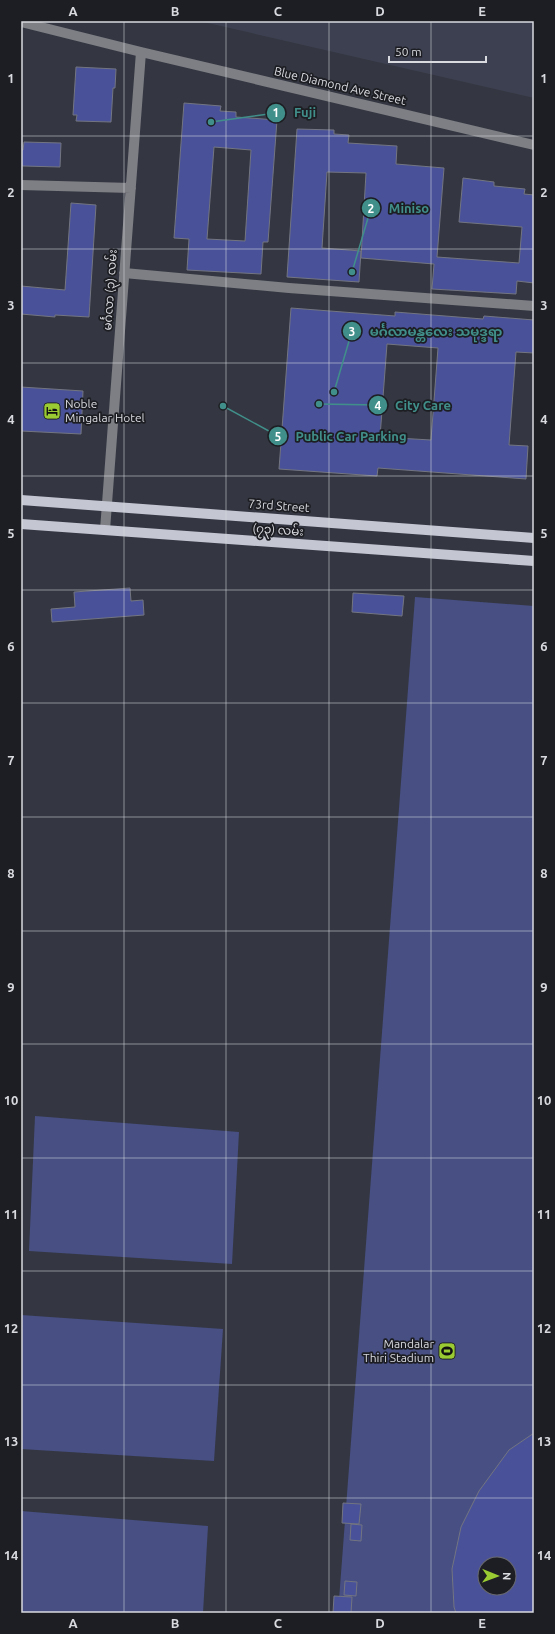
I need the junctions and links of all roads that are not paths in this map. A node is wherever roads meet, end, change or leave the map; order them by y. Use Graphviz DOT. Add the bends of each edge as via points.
graph roads {
  1 [pos="21,22"];
  2 [pos="141,52"];
  3 [pos="534,145"];
  4 [pos="21,185"];
  5 [pos="131,188"];
  6 [pos="124,273"];
  7 [pos="534,306"];
  8 [pos="21,500"];
  9 [pos="107,506"];
  10 [pos="21,524"];
  11 [pos="105,530"];
  12 [pos="534,538"];
  13 [pos="534,562"];
  1 -- 2 [label="street, Blue Diamond Ave Street"];
  2 -- 3 [label="street, Blue Diamond Ave Street"];
  2 -- 5 [label="street, မင်္ဂလာ (၃) လမ်း"];
  4 -- 5 [label="street"];
  5 -- 6 [label="street, မင်္ဂလာ (၃) လမ်း"];
  6 -- 7 [label="street"];
  6 -- 9 [label="street, မင်္ဂလာ (၃) လမ်း"];
  8 -- 9 [label="main road, 73rd Street"];
  9 -- 11 [label="street, မင်္ဂလာ (၃) လမ်း"];
  9 -- 12 [label="main road, 73rd Street"];
  10 -- 11 [label="main road, (၇၃) လမ်း"];
  11 -- 13 [label="main road, (၇၃) လမ်း"];
}
